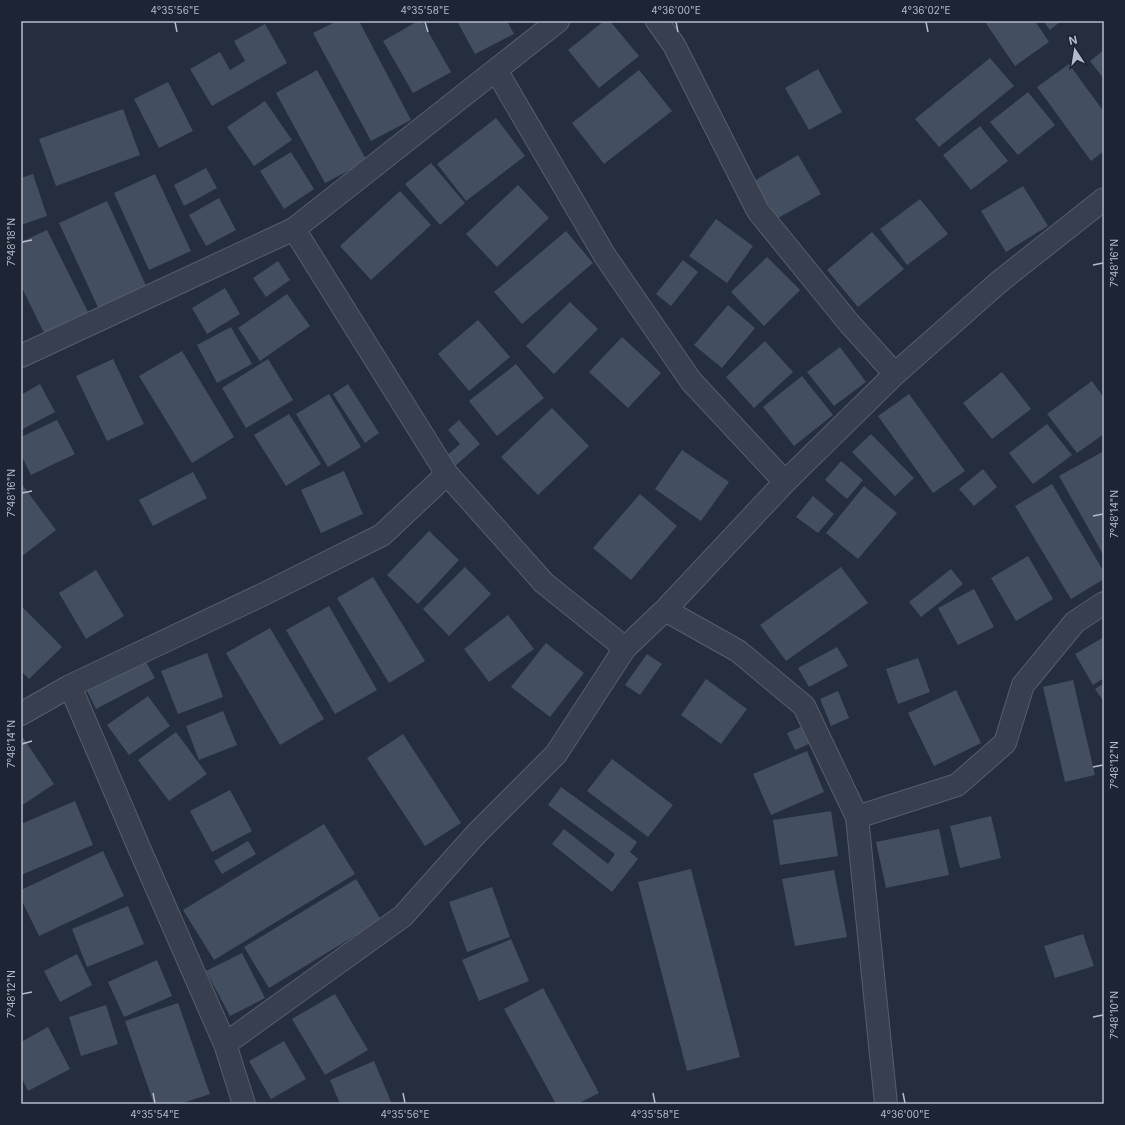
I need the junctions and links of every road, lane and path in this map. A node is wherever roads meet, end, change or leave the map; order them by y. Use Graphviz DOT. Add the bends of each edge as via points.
graph roads {
  1 [pos="558,21"];
  2 [pos="657,21"];
  3 [pos="496,70"];
  4 [pos="1104,199"];
  5 [pos="294,229"];
  6 [pos="21,356"];
  7 [pos="895,374"];
  8 [pos="448,474"];
  9 [pos="785,482"];
  10 [pos="1104,603"];
  11 [pos="665,610"];
  12 [pos="625,648"];
  13 [pos="70,686"];
  14 [pos="21,714"];
  15 [pos="857,817"];
  16 [pos="225,1044"];
  17 [pos="244,1104"];
  18 [pos="886,1104"];
  1 -- 3 [label="street"];
  2 -- 7 [label="street" via="674,45 758,211 849,323"];
  3 -- 5 [label="street"];
  3 -- 9 [label="street" via="605,256 691,381"];
  4 -- 7 [label="street" via="999,282"];
  5 -- 6 [label="street"];
  5 -- 8 [label="street"];
  7 -- 9 [label="street"];
  8 -- 12 [label="street" via="544,583"];
  8 -- 13 [label="street" via="382,535"];
  9 -- 11 [label="street"];
  10 -- 15 [label="street" via="1076,622 1023,685 1005,743 957,785"];
  11 -- 12 [label="street"];
  11 -- 15 [label="street" via="738,651 804,706"];
  12 -- 16 [label="street" via="556,754 478,833 403,916"];
  13 -- 14 [label="street"];
  13 -- 16 [label="street"];
  15 -- 18 [label="street"];
  16 -- 17 [label="street"];
}
